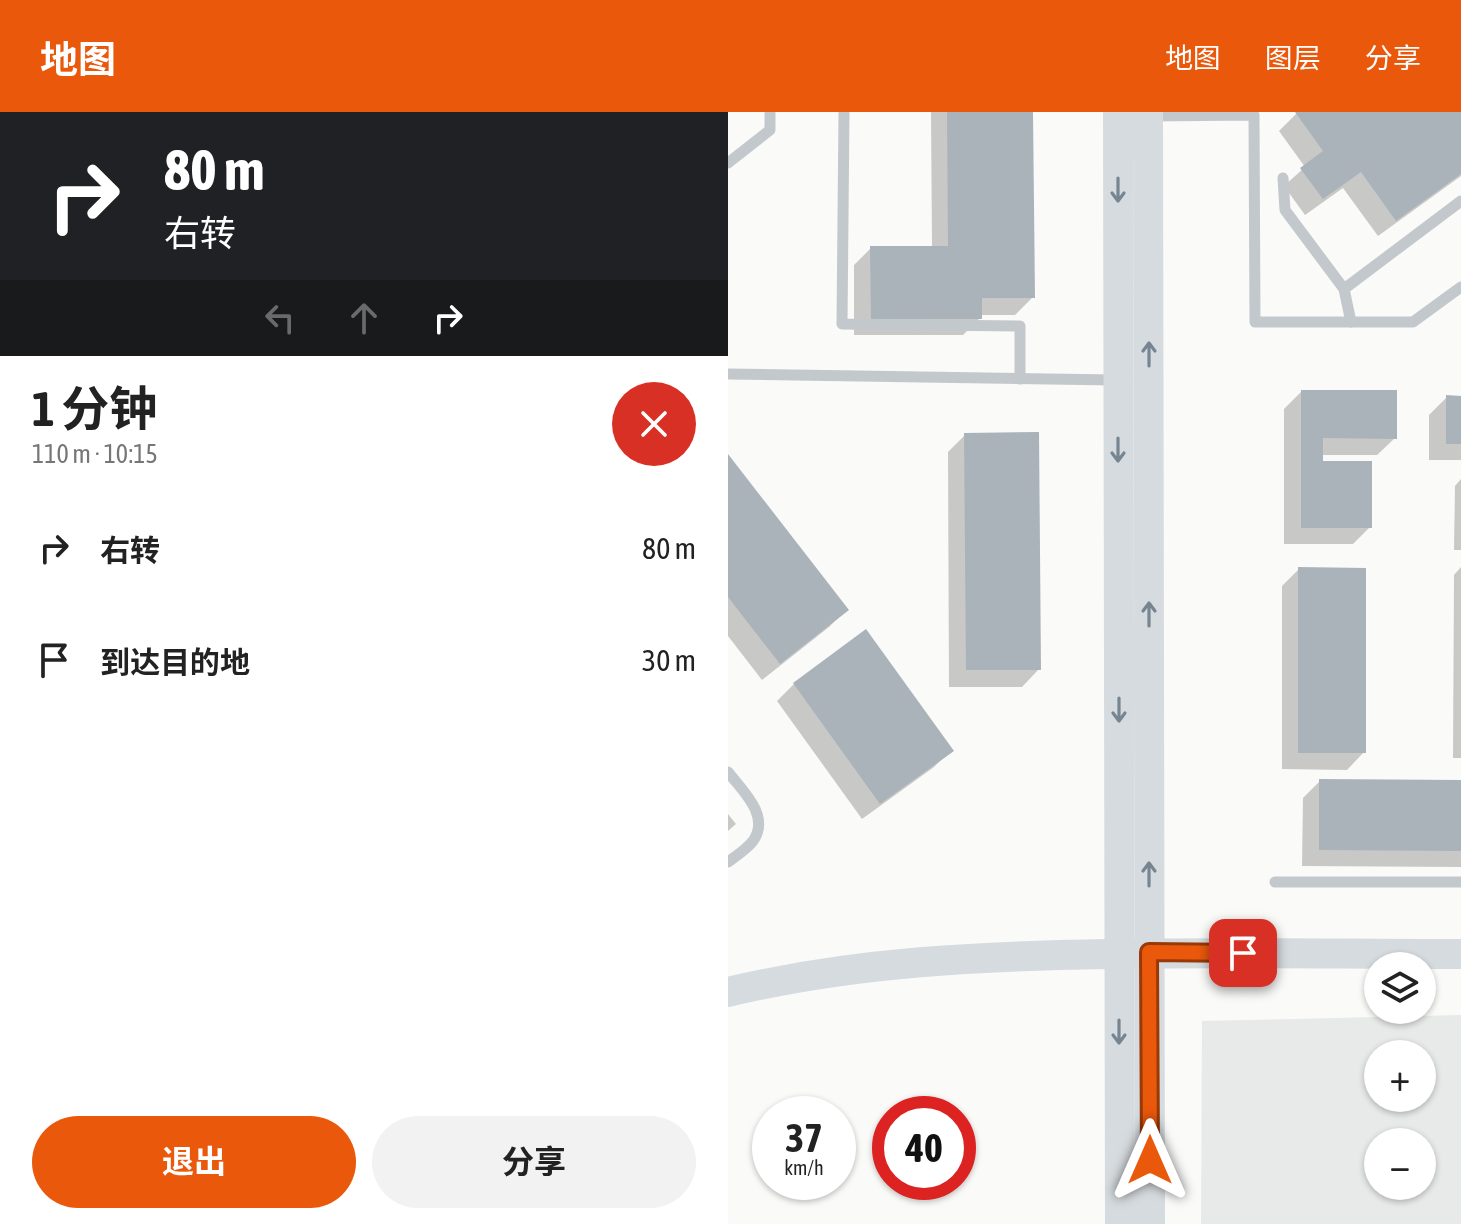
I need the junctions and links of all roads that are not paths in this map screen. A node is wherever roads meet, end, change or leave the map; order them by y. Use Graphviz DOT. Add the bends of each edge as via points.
graph roads {
  1 [pos="770,112"];
  2 [pos="844,112"];
  3 [pos="1118,112"];
  4 [pos="1148,114"];
  5 [pos="1254,114"];
  6 [pos="728,163"];
  7 [pos="1283,178"];
  8 [pos="1461,201"];
  9 [pos="1461,287"];
  10 [pos="1344,289"];
  11 [pos="1351,322"];
  12 [pos="728,374"];
  13 [pos="1020,379"];
  14 [pos="1118,380"];
  15 [pos="728,772"];
  16 [pos="728,862"];
  17 [pos="1275,882"];
  18 [pos="1461,882"];
  19 [pos="1149,952"];
  20 [pos="1119,954"];
  21 [pos="1461,954"];
  22 [pos="728,992"];
  23 [pos="1120,1224"];
  24 [pos="1150,1224"];
  1 -- 6 [label="lane" via="770,130"];
  2 -- 13 [label="lane" via="842,324 1020,326"];
  3 -- 14 [label="street, one-way"];
  4 -- 5 [label="lane"];
  19 -- 4 [label="street, one-way"];
  5 -- 11 [label="lane" via="1255,322"];
  7 -- 10 [label="lane" via="1285,210"];
  8 -- 10 [label="lane"];
  9 -- 11 [label="lane" via="1413,322"];
  10 -- 11 [label="lane"];
  12 -- 13 [label="lane"];
  13 -- 14 [label="lane"];
  14 -- 20 [label="street, one-way"];
  15 -- 16 [label="lane" via="759,820 751,844"];
  17 -- 18 [label="lane"];
  19 -- 20 [label="street"];
  19 -- 21 [label="street"];
  19 -- 24 [label="street"];
  20 -- 22 [label="street" via="914,962"];
  20 -- 23 [label="street, one-way"];
}
